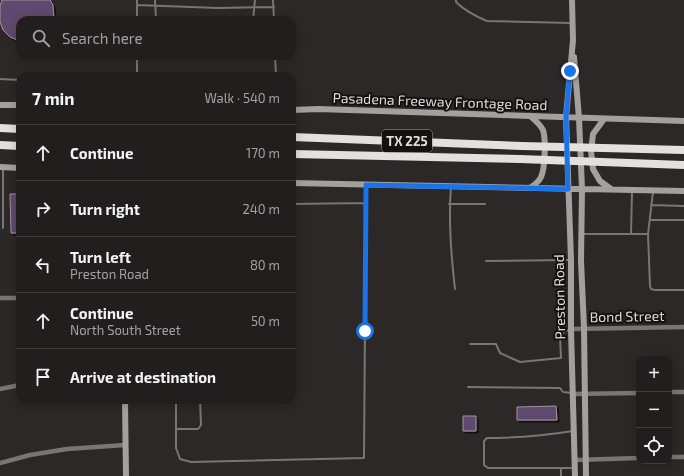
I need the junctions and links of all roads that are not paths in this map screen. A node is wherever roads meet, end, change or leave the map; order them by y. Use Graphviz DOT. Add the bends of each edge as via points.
graph roads {
  1 [pos="137,0"];
  2 [pos="155,0"];
  3 [pos="255,0"];
  4 [pos="273,0"];
  5 [pos="456,0"];
  6 [pos="572,0"];
  7 [pos="137,5"];
  8 [pos="155,6"];
  9 [pos="255,7"];
  10 [pos="274,7"];
  11 [pos="137,16"];
  12 [pos="156,16"];
  13 [pos="254,16"];
  14 [pos="274,16"];
  15 [pos="572,23"];
  16 [pos="573,40"];
  17 [pos="137,60"];
  18 [pos="275,60"];
  19 [pos="137,72"];
  20 [pos="276,72"];
  21 [pos="0,79"];
  22 [pos="16,80"];
  23 [pos="0,104"];
  24 [pos="16,105"];
  25 [pos="296,110"];
  26 [pos="530,116"];
  27 [pos="566,117"];
  28 [pos="579,118"];
  29 [pos="604,119"];
  30 [pos="684,121"];
  31 [pos="0,128"];
  32 [pos="16,129"];
  33 [pos="296,137"];
  34 [pos="0,145"];
  35 [pos="16,146"];
  36 [pos="684,150"];
  37 [pos="296,154"];
  38 [pos="684,165"];
  39 [pos="2,168"];
  40 [pos="16,168"];
  41 [pos="296,183"];
  42 [pos="366,185"];
  43 [pos="451,187"];
  44 [pos="530,188"];
  45 [pos="568,189"];
  46 [pos="582,189"];
  47 [pos="611,189"];
  48 [pos="632,190"];
  49 [pos="653,190"];
  50 [pos="684,191"];
  51 [pos="366,203"];
  52 [pos="296,204"];
  53 [pos="449,204"];
  54 [pos="485,204"];
  55 [pos="651,205"];
  56 [pos="684,206"];
  57 [pos="650,220"];
  58 [pos="684,220"];
  59 [pos="2,228"];
  60 [pos="581,234"];
  61 [pos="631,234"];
  62 [pos="648,234"];
  63 [pos="571,260"];
  64 [pos="486,261"];
  65 [pos="581,261"];
  66 [pos="455,289"];
  67 [pos="684,290"];
  68 [pos="0,298"];
  69 [pos="16,298"];
  70 [pos="684,326"];
  71 [pos="584,328"];
  72 [pos="571,329"];
  73 [pos="470,344"];
  74 [pos="16,386"];
  75 [pos="468,387"];
  76 [pos="0,389"];
  77 [pos="672,392"];
  78 [pos="684,392"];
  79 [pos="636,393"];
  80 [pos="573,394"];
  81 [pos="584,394"];
  82 [pos="125,404"];
  83 [pos="176,404"];
  84 [pos="200,404"];
  85 [pos="176,429"];
  86 [pos="574,430"];
  87 [pos="125,444"];
  88 [pos="672,457"];
  89 [pos="684,457"];
  90 [pos="636,458"];
  91 [pos="586,459"];
  92 [pos="575,460"];
  93 [pos="0,463"];
  94 [pos="561,468"];
  95 [pos="575,468"];
  96 [pos="126,476"];
  97 [pos="561,476"];
  98 [pos="575,476"];
  99 [pos="586,476"];
  1 -- 7 [label="lane"];
  2 -- 8 [label="lane"];
  3 -- 9 [label="lane"];
  4 -- 10 [label="lane"];
  5 -- 15 [label="lane" via="463,9 487,21"];
  6 -- 15 [label="main road"];
  7 -- 8 [label="lane"];
  7 -- 11 [label="lane"];
  8 -- 9 [label="lane"];
  8 -- 12 [label="lane"];
  9 -- 10 [label="lane"];
  9 -- 13 [label="lane"];
  10 -- 14 [label="lane"];
  15 -- 16 [label="main road"];
  16 -- 27 [label="main road, Preston Road"];
  16 -- 28 [label="main road, Preston Road"];
  17 -- 19 [label="lane"];
  18 -- 20 [label="lane"];
  21 -- 22 [label="lane"];
  23 -- 24 [label="main road"];
  25 -- 26 [label="main road, Pasadena Freeway Frontage Road"];
  26 -- 27 [label="main road, Pasadena Freeway Frontage Road"];
  26 -- 44 [label="main road" via="539,124 544,136 541,178"];
  27 -- 28 [label="main road, Pasadena Freeway Frontage Road"];
  27 -- 45 [label="main road, Preston Road"];
  28 -- 29 [label="main road, Pasadena Freeway Frontage Road"];
  28 -- 46 [label="main road, Preston Road"];
  29 -- 30 [label="main road, Pasadena Freeway Frontage Road"];
  29 -- 47 [label="main road" via="593,134 591,151 593,170 600,181"];
  31 -- 32 [label="highway"];
  33 -- 36 [label="highway, TX 225"];
  34 -- 35 [label="highway"];
  37 -- 38 [label="highway, TX 225"];
  39 -- 40 [label="main road"];
  39 -- 59 [label="lane"];
  41 -- 42 [label="main road"];
  42 -- 43 [label="main road"];
  42 -- 51 [label="lane"];
  43 -- 44 [label="main road"];
  43 -- 53 [label="lane"];
  44 -- 45 [label="main road"];
  45 -- 46 [label="main road"];
  45 -- 63 [label="main road, Preston Road"];
  46 -- 47 [label="main road"];
  46 -- 60 [label="main road, Preston Road"];
  47 -- 48 [label="main road"];
  48 -- 49 [label="main road"];
  48 -- 61 [label="lane"];
  49 -- 50 [label="main road"];
  49 -- 55 [label="lane"];
  51 -- 52 [label="lane"];
  51 -- 85 [label="lane" via="364,458 191,462 180,459 176,448"];
  53 -- 54 [label="lane"];
  53 -- 66 [label="lane" via="450,247"];
  55 -- 56 [label="lane"];
  55 -- 57 [label="lane"];
  57 -- 58 [label="lane"];
  57 -- 62 [label="lane"];
  60 -- 61 [label="lane"];
  60 -- 65 [label="main road, Preston Road"];
  61 -- 62 [label="lane"];
  62 -- 67 [label="lane" via="651,289"];
  63 -- 64 [label="lane"];
  63 -- 65 [label="main road"];
  63 -- 72 [label="main road, Preston Road"];
  65 -- 71 [label="main road, Preston Road"];
  68 -- 69 [label="street"];
  70 -- 71 [label="street, Bond Street"];
  71 -- 72 [label="street, Bond Street"];
  71 -- 81 [label="main road, Preston Road"];
  72 -- 73 [label="lane" via="560,336 561,358 520,362 500,353 496,344"];
  72 -- 80 [label="main road, Preston Road"];
  74 -- 76 [label="street"];
  75 -- 80 [label="lane" via="560,388 563,392"];
  77 -- 78 [label="street"];
  79 -- 81 [label="street"];
  80 -- 81 [label="street"];
  80 -- 86 [label="main road, Preston Road"];
  81 -- 91 [label="main road, Preston Road"];
  82 -- 87 [label="main road"];
  83 -- 85 [label="lane"];
  84 -- 85 [label="lane" via="201,425 198,429"];
  86 -- 92 [label="main road, Preston Road"];
  86 -- 94 [label="lane" via="546,436 484,440 484,465 488,468"];
  87 -- 93 [label="street" via="67,449"];
  87 -- 96 [label="main road"];
  88 -- 89 [label="street"];
  90 -- 91 [label="street"];
  91 -- 92 [label="street"];
  91 -- 99 [label="main road, Preston Road"];
  92 -- 95 [label="main road, Preston Road"];
  94 -- 95 [label="lane"];
  94 -- 97 [label="lane"];
  95 -- 98 [label="main road, Preston Road"];
}
